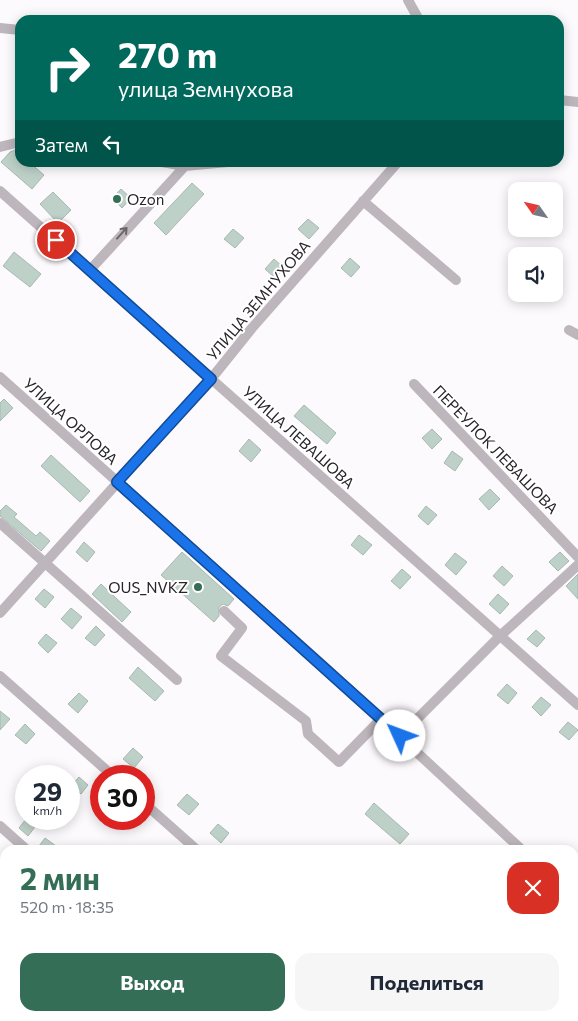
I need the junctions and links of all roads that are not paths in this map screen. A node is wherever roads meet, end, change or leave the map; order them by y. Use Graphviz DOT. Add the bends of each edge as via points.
graph roads {
  1 [pos="408,0"];
  2 [pos="416,15"];
  3 [pos="0,28"];
  4 [pos="15,30"];
  5 [pos="564,101"];
  6 [pos="578,102"];
  7 [pos="15,143"];
  8 [pos="0,147"];
  9 [pos="184,167"];
  10 [pos="394,167"];
  11 [pos="0,191"];
  12 [pos="363,201"];
  13 [pos="90,270"];
  14 [pos="456,280"];
  15 [pos="568,330"];
  16 [pos="578,335"];
  17 [pos="0,377"];
  18 [pos="211,379"];
  19 [pos="414,384"];
  20 [pos="117,482"];
  21 [pos="0,523"];
  22 [pos="578,557"];
  23 [pos="45,563"];
  24 [pos="578,565"];
  25 [pos="224,610"];
  26 [pos="0,613"];
  27 [pos="500,636"];
  28 [pos="0,676"];
  29 [pos="177,680"];
  30 [pos="578,705"];
  31 [pos="381,719"];
  32 [pos="400,736"];
  33 [pos="101,765"];
  34 [pos="155,813"];
  35 [pos="0,826"];
  36 [pos="21,845"];
  37 [pos="191,845"];
  38 [pos="517,845"];
  1 -- 2 [label="street"];
  3 -- 4 [label="street"];
  5 -- 6 [label="street"];
  7 -- 8 [label="street"];
  13 -- 9 [label="street, one-way"];
  10 -- 12 [label="street, УЛИЦА ЗЕМНУХОВА"];
  11 -- 13 [label="street, УЛИЦА ЛЕВАШОВА"];
  12 -- 14 [label="street"];
  12 -- 18 [label="street, УЛИЦА ЗЕМНУХОВА"];
  13 -- 18 [label="street, УЛИЦА ЛЕВАШОВА"];
  15 -- 16 [label="street"];
  17 -- 20 [label="street, УЛИЦА ОРЛОВА"];
  18 -- 20 [label="street, УЛИЦА ЗЕМНУХОВА"];
  18 -- 27 [label="street, УЛИЦА ЛЕВАШОВА"];
  19 -- 22 [label="street, ПЕРЕУЛОК ЛЕВАШОВА"];
  20 -- 23 [label="street, УЛИЦА ЗЕМНУХОВА"];
  20 -- 31 [label="street, УЛИЦА ОРЛОВА"];
  21 -- 23 [label="street"];
  23 -- 26 [label="street, УЛИЦА ЗЕМНУХОВА"];
  23 -- 29 [label="street"];
  24 -- 27 [label="street"];
  25 -- 31 [label="street" via="242,628 221,656 306,721 308,734 340,762"];
  27 -- 30 [label="street, УЛИЦА ЛЕВАШОВА"];
  27 -- 32 [label="street"];
  28 -- 33 [label="street"];
  31 -- 32 [label="street, УЛИЦА ОРЛОВА"];
  32 -- 38 [label="street, УЛИЦА ОРЛОВА"];
  34 -- 37 [label="street"];
  35 -- 36 [label="street"];
}
